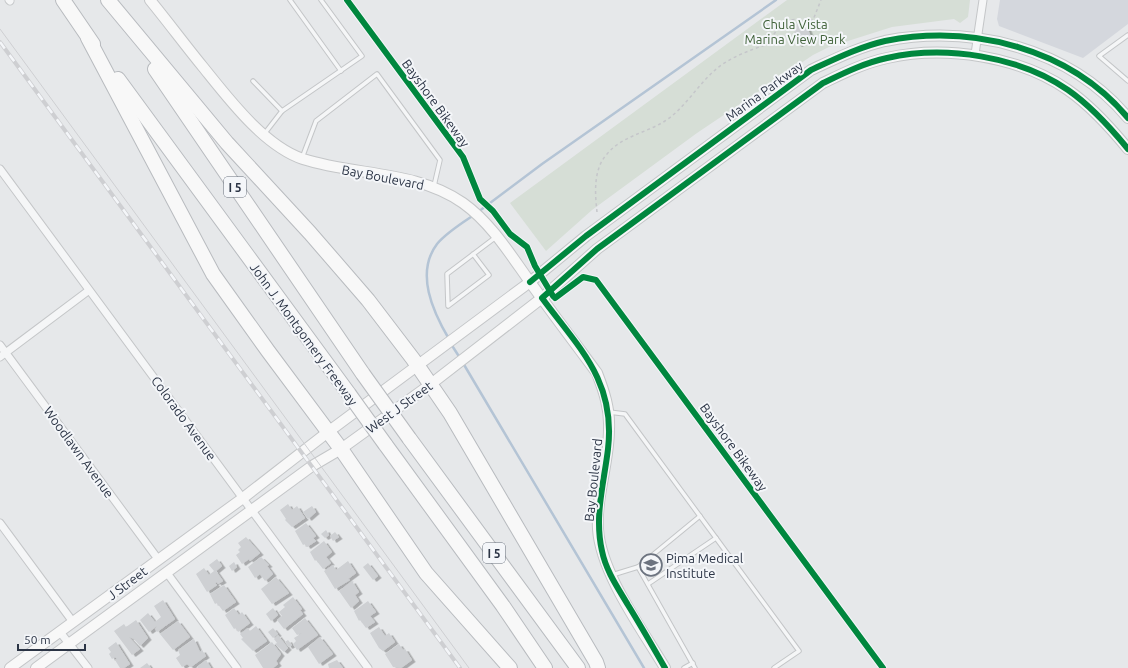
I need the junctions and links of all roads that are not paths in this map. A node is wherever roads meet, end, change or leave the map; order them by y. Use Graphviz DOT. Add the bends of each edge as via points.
graph roads {
  1 [pos="63,0"];
  2 [pos="108,0"];
  3 [pos="150,0"];
  4 [pos="290,0"];
  5 [pos="321,0"];
  6 [pos="984,0"];
  7 [pos="1128,35"];
  8 [pos="88,38"];
  9 [pos="978,38"];
  10 [pos="975,54"];
  11 [pos="341,71"];
  12 [pos="253,81"];
  13 [pos="1128,81"];
  14 [pos="282,111"];
  15 [pos="1128,118"];
  16 [pos="264,134"];
  17 [pos="1128,149"];
  18 [pos="301,159"];
  19 [pos="0,169"];
  20 [pos="434,187"];
  21 [pos="497,236"];
  22 [pos="473,254"];
  23 [pos="530,282"];
  24 [pos="88,291"];
  25 [pos="542,298"];
  26 [pos="0,345"];
  27 [pos="3,355"];
  28 [pos="418,367"];
  29 [pos="431,384"];
  30 [pos="608,412"];
  31 [pos="328,432"];
  32 [pos="341,449"];
  33 [pos="243,498"];
  34 [pos="252,510"];
  35 [pos="700,516"];
  36 [pos="0,523"];
  37 [pos="716,538"];
  38 [pos="158,559"];
  39 [pos="638,567"];
  40 [pos="167,573"];
  41 [pos="611,575"];
  42 [pos="648,584"];
  43 [pos="73,622"];
  44 [pos="60,632"];
  45 [pos="70,643"];
  46 [pos="692,663"];
  47 [pos="10,668"];
  48 [pos="36,668"];
  49 [pos="88,668"];
  50 [pos="237,668"];
  51 [pos="368,668"];
  52 [pos="510,668"];
  53 [pos="545,668"];
  54 [pos="578,668"];
  55 [pos="598,668"];
  56 [pos="665,668"];
  57 [pos="684,668"];
  58 [pos="696,668"];
  59 [pos="774,668"];
  1 -- 8 [label="highway, John J. Montgomery Freeway / I 5"];
  2 -- 28 [label="highway" via="227,143 310,232 364,295"];
  2 -- 54 [label="highway, John J. Montgomery Freeway / I 5, bridge" via="363,374"];
  3 -- 16 [label="main road, Bay Boulevard" via="244,117"];
  4 -- 11 [label="lane"];
  5 -- 11 [label="lane" via="362,56"];
  6 -- 9 [label="street"];
  7 -- 13 [label="lane" via="1099,56"];
  8 -- 31 [label="highway" via="213,274"];
  8 -- 53 [label="highway, John J. Montgomery Freeway / I 5, bridge" via="503,606"];
  9 -- 10 [label="street"];
  9 -- 15 [label="main road, Marina Parkway" via="1023,48 1065,66 1100,89"];
  9 -- 23 [label="main road, Marina Parkway" via="922,36 883,42 845,54 811,70 586,236"];
  10 -- 17 [label="main road" via="1014,64 1067,89 1097,114"];
  10 -- 25 [label="main road" via="922,52 887,58 853,68 823,83 597,249"];
  11 -- 14 [label="lane"];
  12 -- 14 [label="lane"];
  14 -- 16 [label="lane"];
  16 -- 18 [label="main road, Bay Boulevard" via="285,151"];
  18 -- 20 [label="main road, Bay Boulevard" via="337,169 404,178"];
  18 -- 20 [label="lane" via="316,121 377,74 440,160"];
  19 -- 24 [label="street, Colorado Avenue"];
  20 -- 21 [label="main road, Bay Boulevard" via="447,192 473,210"];
  21 -- 22 [label="lane"];
  21 -- 23 [label="main road, Bay Boulevard"];
  22 -- 22 [label="lane" via="447,274 448,306 489,275"];
  23 -- 25 [label="main road, Bay Boulevard"];
  23 -- 28 [label="main road, West J Street"];
  24 -- 27 [label="street"];
  24 -- 33 [label="street, Colorado Avenue"];
  25 -- 29 [label="main road, West J Street"];
  25 -- 30 [label="main road, Bay Boulevard" via="597,373"];
  26 -- 27 [label="street, Woodlawn Avenue"];
  27 -- 38 [label="street, Woodlawn Avenue"];
  28 -- 29 [label="highway"];
  28 -- 31 [label="main road, West J Street"];
  29 -- 32 [label="main road, West J Street"];
  29 -- 55 [label="highway" via="454,419"];
  30 -- 35 [label="lane" via="625,414"];
  30 -- 41 [label="main road, Bay Boulevard" via="608,448 598,530"];
  31 -- 32 [label="highway"];
  31 -- 33 [label="main road, West J Street"];
  32 -- 34 [label="main road, West J Street" via="312,466"];
  32 -- 52 [label="highway" via="426,573"];
  33 -- 34 [label="street, Colorado Avenue"];
  33 -- 38 [label="main road, J Street"];
  34 -- 40 [label="main road, J Street"];
  34 -- 51 [label="street, Colorado Avenue"];
  35 -- 37 [label="lane"];
  35 -- 39 [label="lane"];
  36 -- 43 [label="street"];
  37 -- 42 [label="lane"];
  37 -- 59 [label="lane" via="799,651"];
  38 -- 43 [label="main road, J Street"];
  39 -- 41 [label="lane"];
  39 -- 42 [label="lane"];
  40 -- 45 [label="main road, J Street"];
  40 -- 50 [label="street"];
  41 -- 56 [label="main road, Bay Boulevard"];
  42 -- 46 [label="lane"];
  43 -- 44 [label="main road, J Street"];
  44 -- 45 [label="street"];
  44 -- 47 [label="main road, J Street"];
  45 -- 48 [label="main road, J Street"];
  45 -- 49 [label="street"];
  46 -- 57 [label="lane"];
  46 -- 58 [label="lane"];
}
